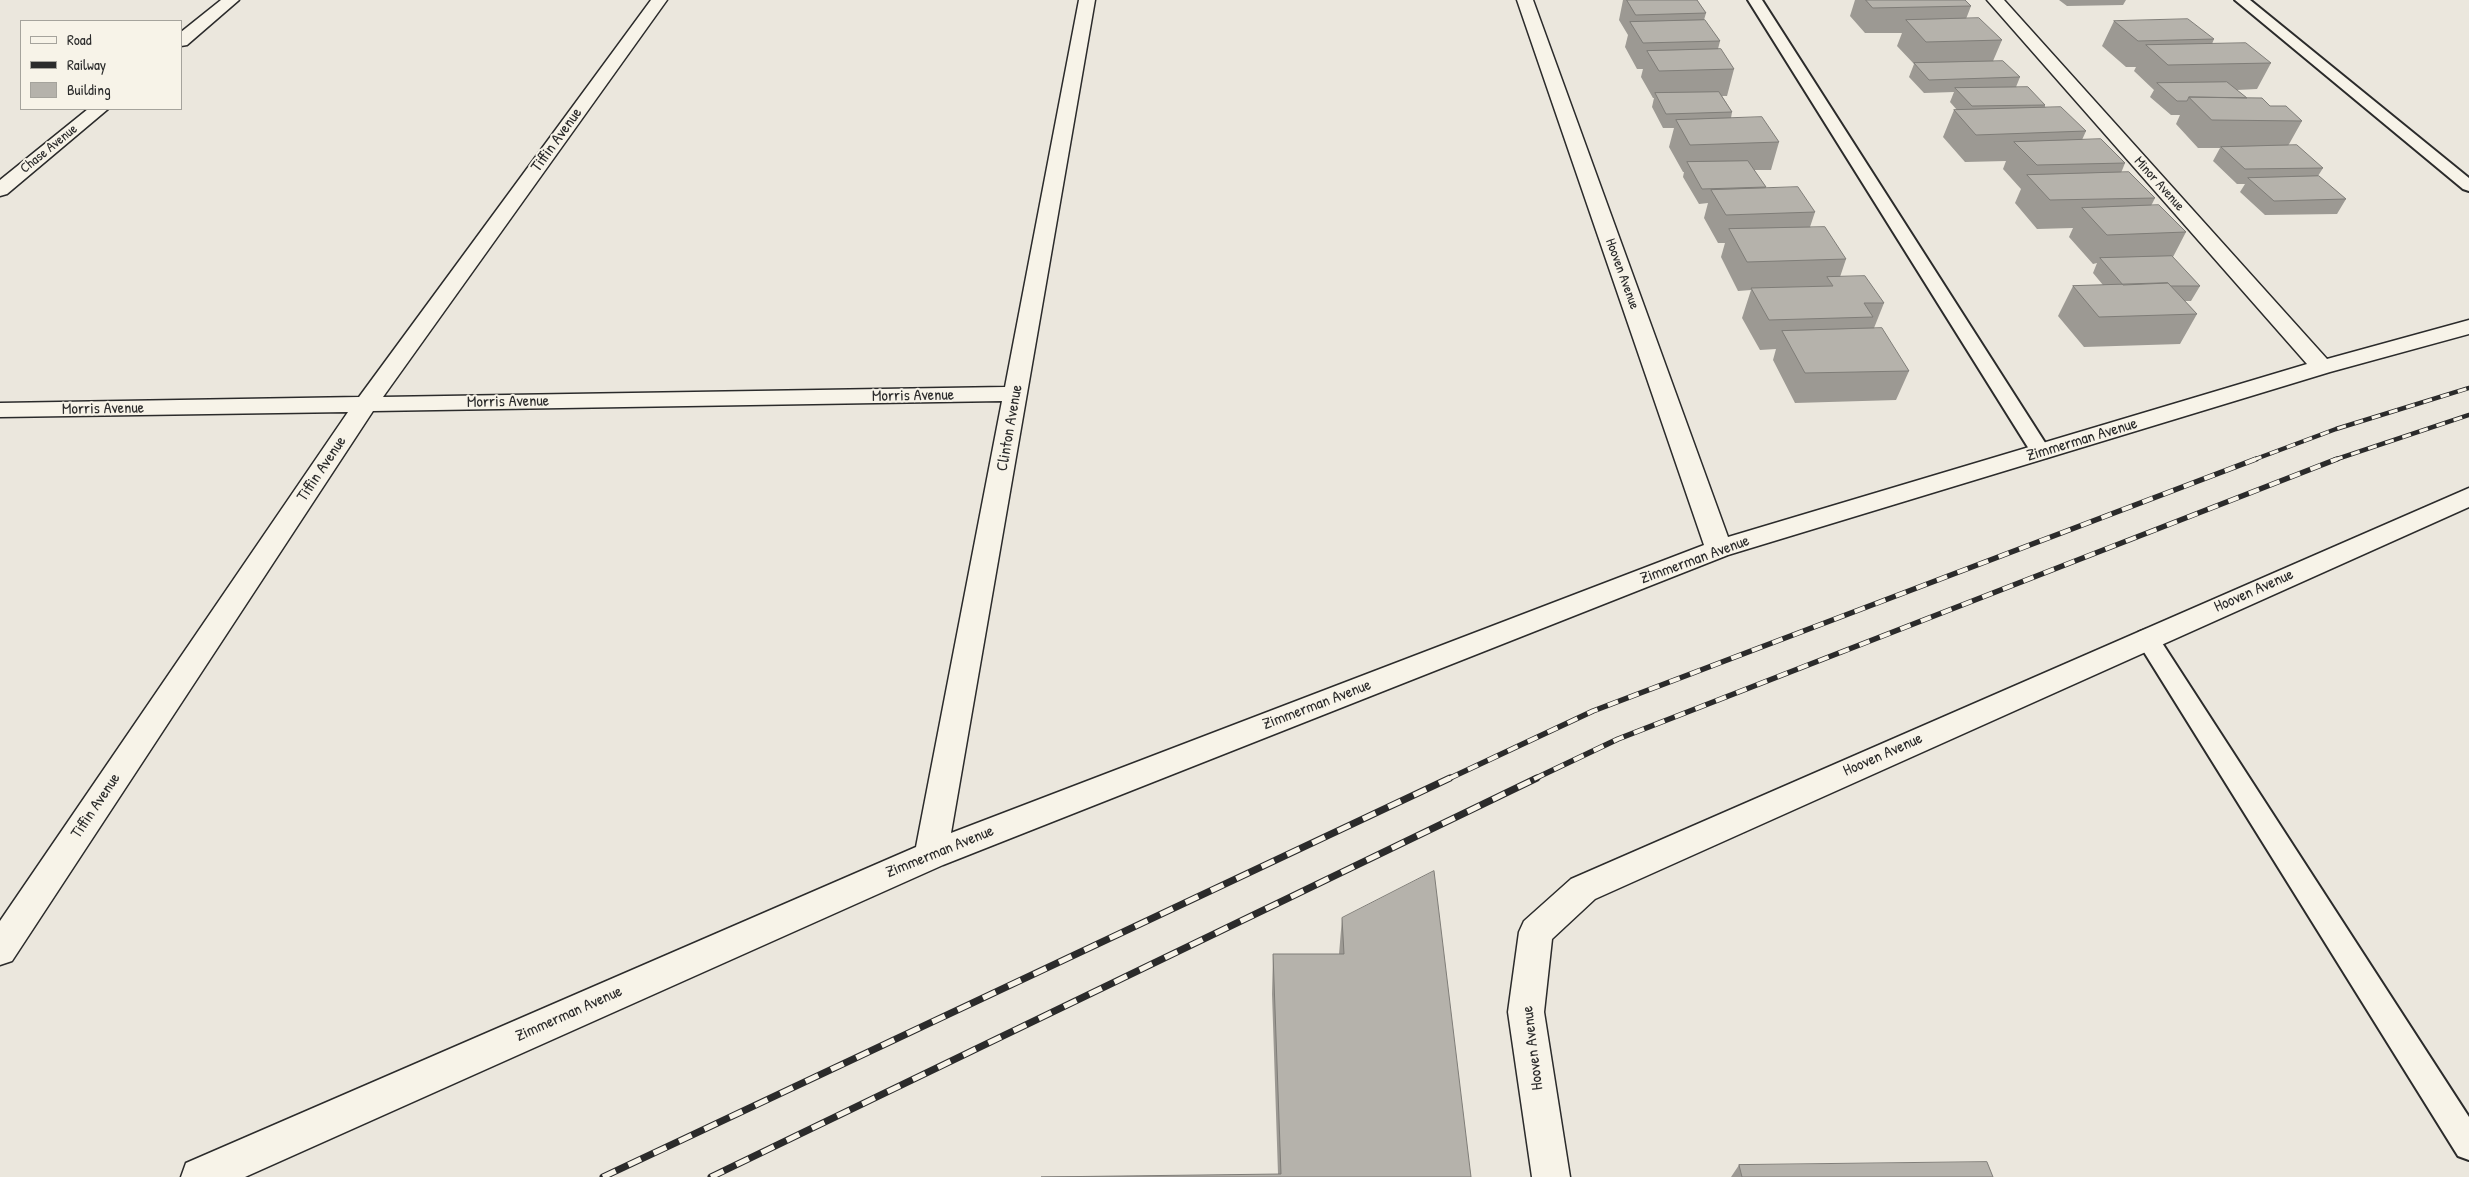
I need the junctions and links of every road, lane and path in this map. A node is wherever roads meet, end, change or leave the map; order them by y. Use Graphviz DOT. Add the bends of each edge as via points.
graph roads {
  1 [pos="231,0"];
  2 [pos="659,0"];
  3 [pos="1087,0"];
  4 [pos="1525,0"];
  5 [pos="1755,0"];
  6 [pos="1995,0"];
  7 [pos="2242,0"];
  8 [pos="182,40"];
  9 [pos="98,110"];
  10 [pos="2469,186"];
  11 [pos="0,190"];
  12 [pos="2469,327"];
  13 [pos="2322,367"];
  14 [pos="1016,394"];
  15 [pos="365,405"];
  16 [pos="0,410"];
  17 [pos="2042,452"];
  18 [pos="2465,504"];
  19 [pos="1720,549"];
  20 [pos="2147,638"];
  21 [pos="931,855"];
  22 [pos="0,950"];
  23 [pos="2469,1144"];
  24 [pos="200,1177"];
  25 [pos="1551,1177"];
  1 -- 8 [label="street"];
  2 -- 15 [label="street, Tiffin Avenue"];
  3 -- 14 [label="street, Clinton Avenue"];
  4 -- 19 [label="street, Hooven Avenue"];
  5 -- 17 [label="lane"];
  6 -- 13 [label="street, Minor Avenue"];
  7 -- 10 [label="lane"];
  9 -- 11 [label="street, Chase Avenue"];
  12 -- 13 [label="street, Zimmerman Avenue"];
  13 -- 17 [label="street, Zimmerman Avenue"];
  14 -- 15 [label="street, Morris Avenue"];
  14 -- 21 [label="street, Clinton Avenue"];
  15 -- 16 [label="street, Morris Avenue"];
  15 -- 22 [label="street, Tiffin Avenue"];
  17 -- 19 [label="street, Zimmerman Avenue"];
  18 -- 20 [label="street, Hooven Avenue"];
  19 -- 21 [label="street, Zimmerman Avenue"];
  20 -- 23 [label="lane"];
  20 -- 25 [label="street, Hooven Avenue" via="1583,890 1536,932 1526,1012"];
  21 -- 24 [label="street, Zimmerman Avenue"];
}
